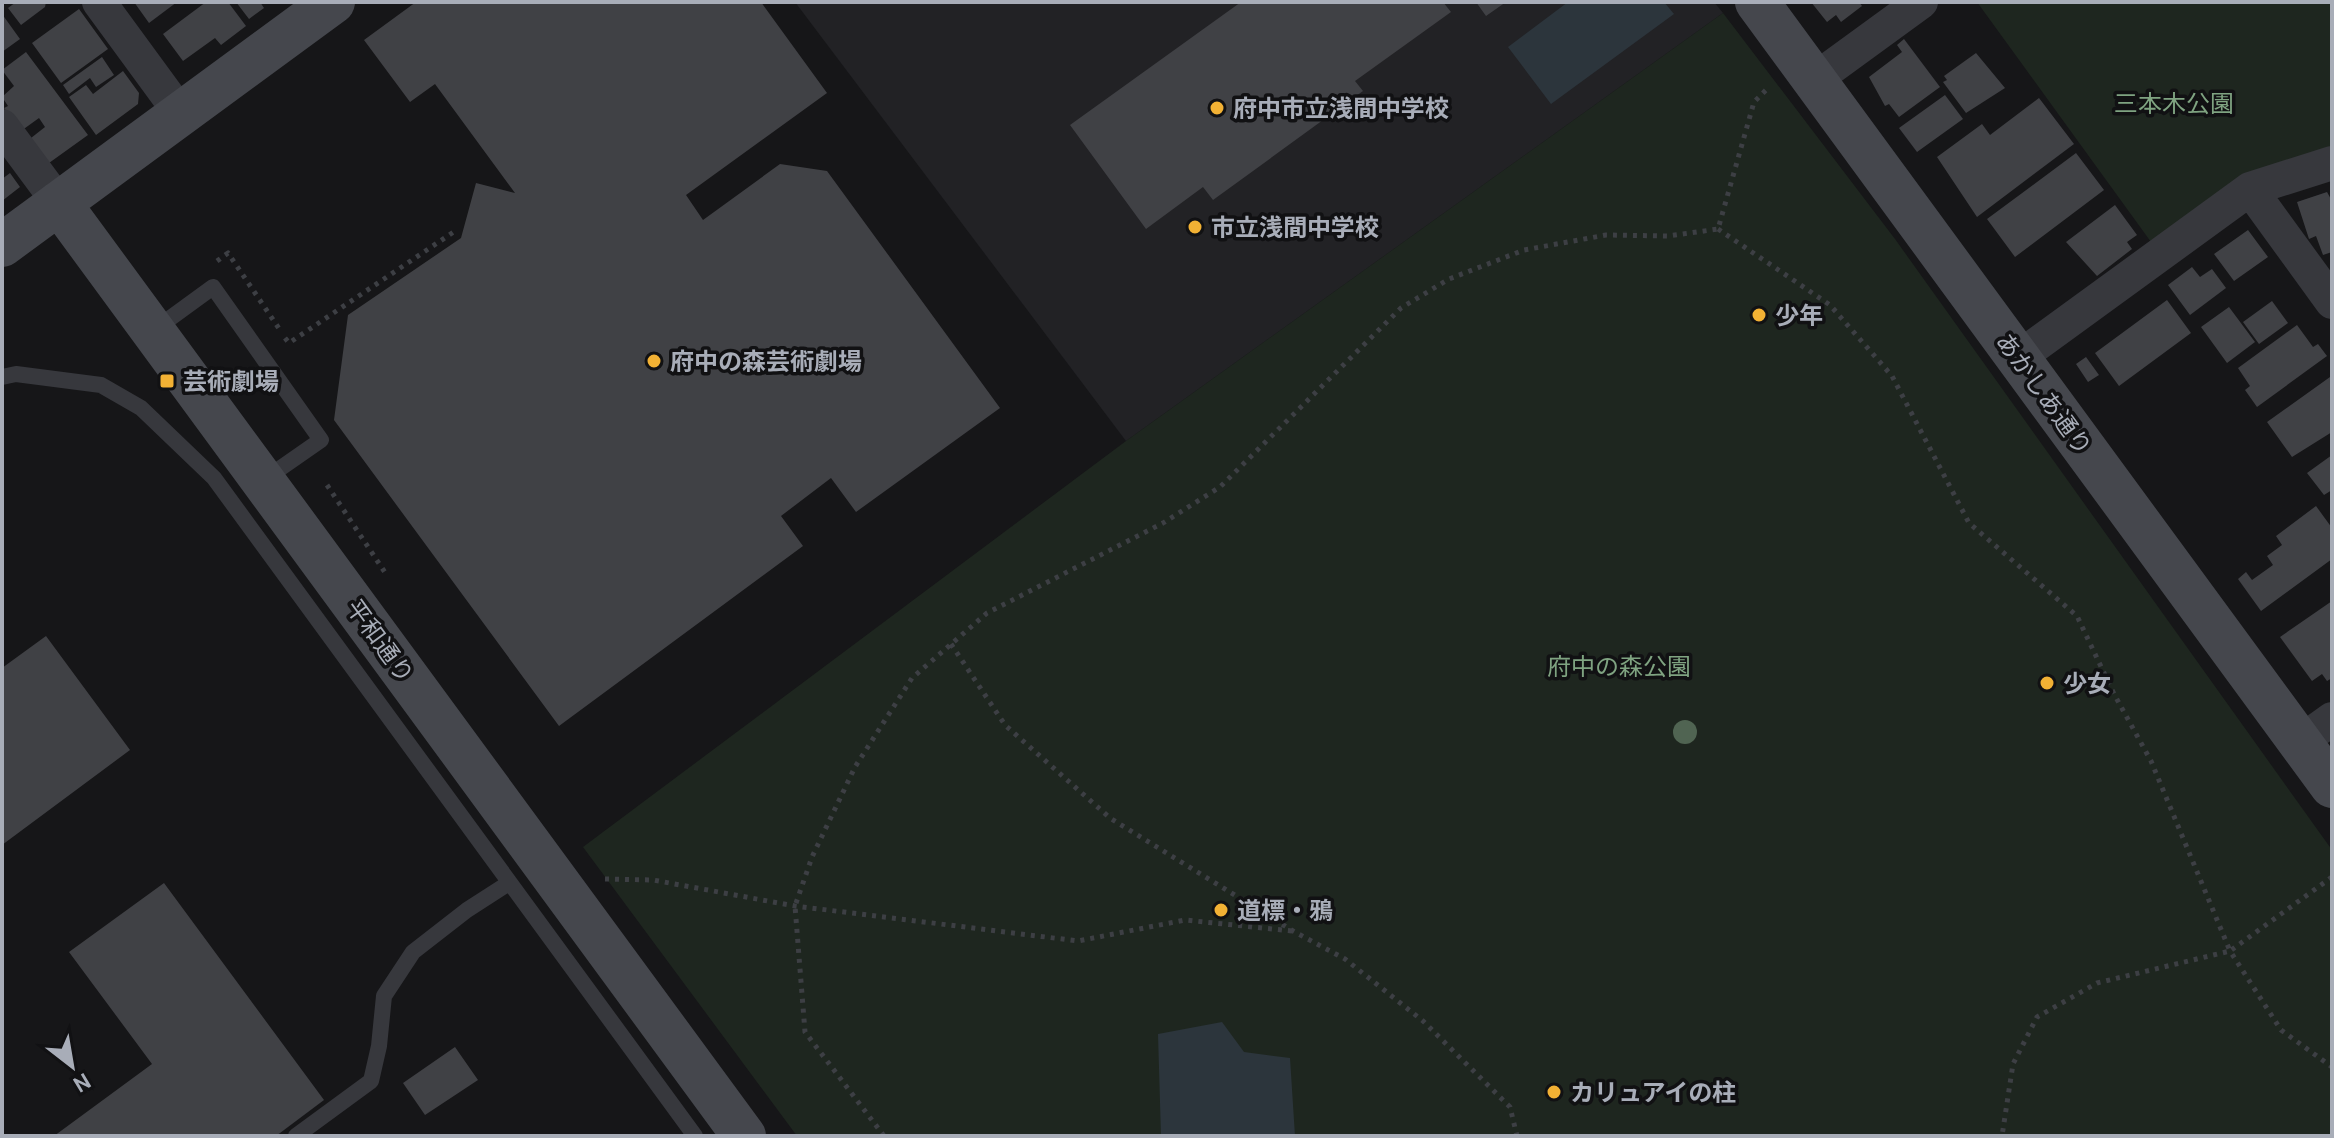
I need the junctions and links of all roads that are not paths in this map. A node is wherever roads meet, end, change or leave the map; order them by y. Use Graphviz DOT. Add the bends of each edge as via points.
graph roads {
  1 [pos="99,2"];
  2 [pos="333,2"];
  3 [pos="1757,2"];
  4 [pos="1921,2"];
  5 [pos="1807,69"];
  6 [pos="181,114"];
  7 [pos="2,126"];
  8 [pos="2332,163"];
  9 [pos="2250,189"];
  10 [pos="59,203"];
  11 [pos="2,245"];
  12 [pos="2332,302"];
  13 [pos="152,330"];
  14 [pos="2018,358"];
  15 [pos="2,377"];
  16 [pos="263,481"];
  17 [pos="2316,730"];
  18 [pos="2332,786"];
  19 [pos="509,883"];
  20 [pos="296,1136"];
  21 [pos="695,1136"];
  22 [pos="744,1136"];
  1 -- 6 [label="street"];
  2 -- 6 [label="street"];
  3 -- 5 [label="street, あかしあ通り"];
  4 -- 5 [label="street"];
  5 -- 14 [label="street, あかしあ通り"];
  6 -- 10 [label="street"];
  7 -- 10 [label="street"];
  8 -- 9 [label="street"];
  9 -- 12 [label="street"];
  9 -- 14 [label="street"];
  10 -- 11 [label="street"];
  10 -- 13 [label="street, 平和通り"];
  13 -- 16 [label="street, 平和通り"];
  13 -- 16 [label="lane" via="213,287 321,440"];
  14 -- 17 [label="street, あかしあ通り"];
  15 -- 19 [label="lane" via="16,374 101,385 141,408 214,478"];
  16 -- 22 [label="street, 平和通り"];
  17 -- 18 [label="street, あかしあ通り"];
  19 -- 20 [label="lane" via="413,952 384,996 371,1081"];
  19 -- 21 [label="lane"];
}
